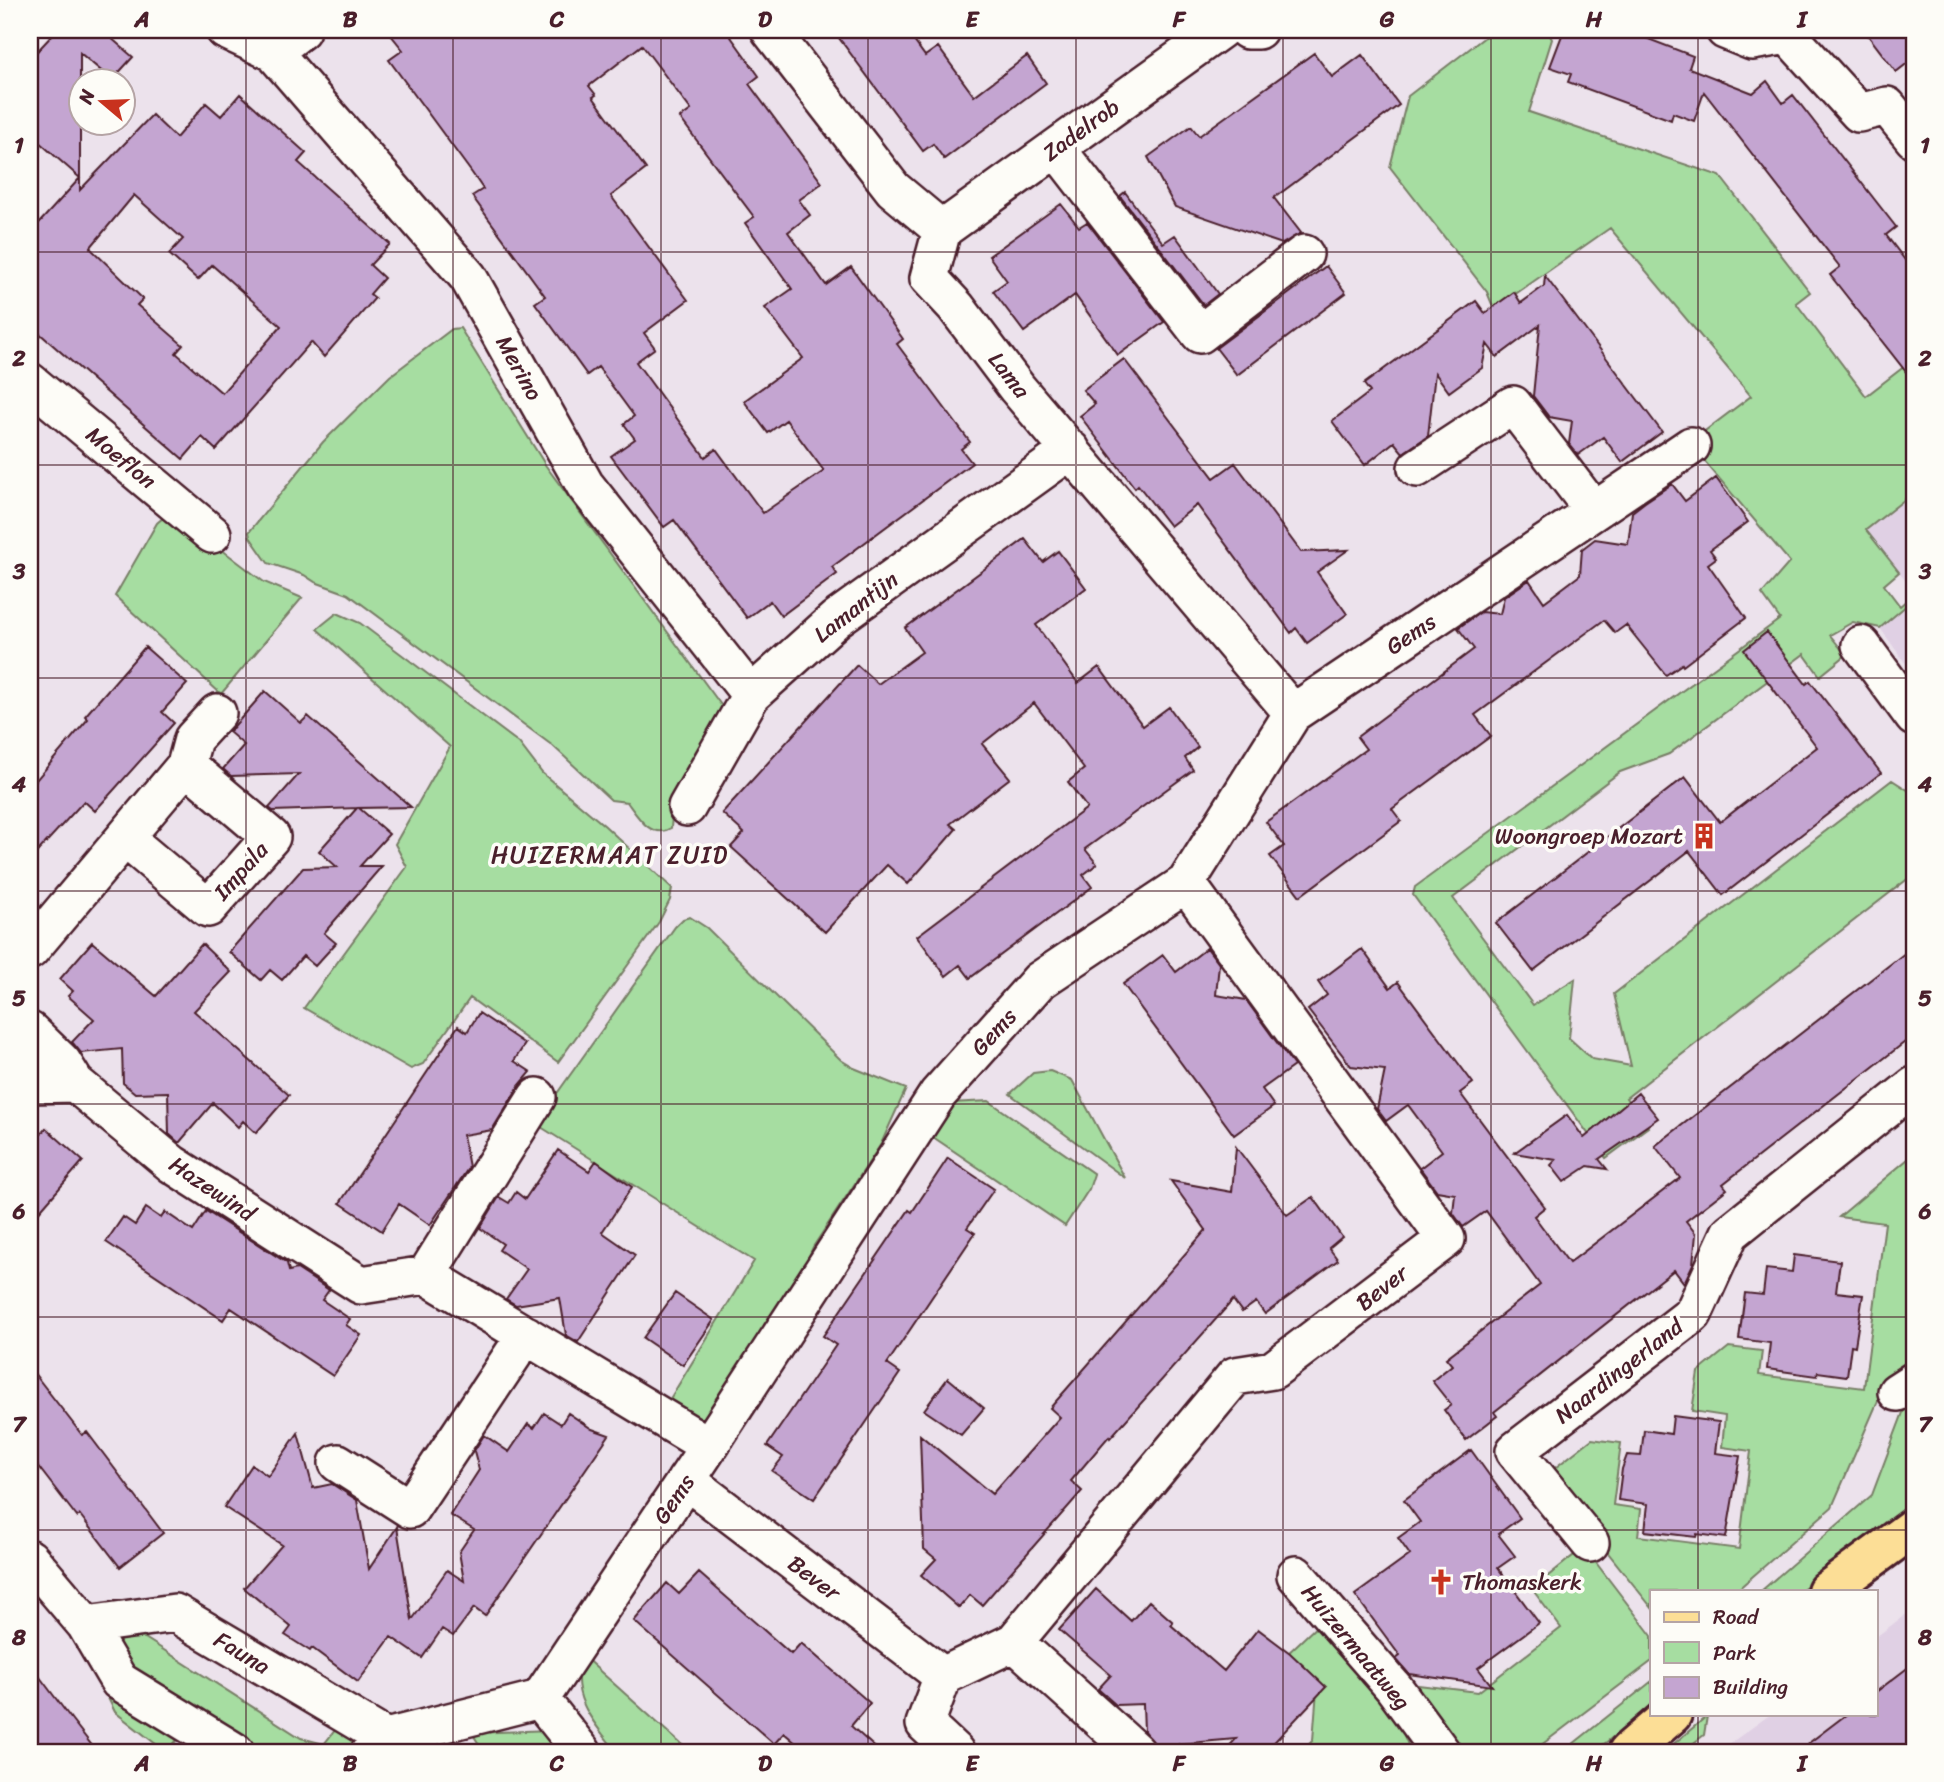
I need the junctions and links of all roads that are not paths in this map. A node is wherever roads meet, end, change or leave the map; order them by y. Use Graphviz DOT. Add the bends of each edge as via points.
graph roads {
  1 [pos="225,30"];
  2 [pos="770,30"];
  3 [pos="1220,30"];
  4 [pos="1247,30"];
  5 [pos="1258,30"];
  6 [pos="1725,30"];
  7 [pos="287,41"];
  8 [pos="1914,139"];
  9 [pos="1056,148"];
  10 [pos="942,230"];
  11 [pos="1304,254"];
  12 [pos="33,388"];
  13 [pos="1690,446"];
  14 [pos="1071,450"];
  15 [pos="1417,468"];
  16 [pos="1594,511"];
  17 [pos="212,534"];
  18 [pos="1861,645"];
  19 [pos="751,695"];
  20 [pos="217,713"];
  21 [pos="1293,713"];
  22 [pos="1914,717"];
  23 [pos="186,765"];
  24 [pos="687,807"];
  25 [pos="126,839"];
  26 [pos="1186,883"];
  27 [pos="30,950"];
  28 [pos="30,1031"];
  29 [pos="75,1083"];
  30 [pos="30,1084"];
  31 [pos="1914,1086"];
  32 [pos="537,1097"];
  33 [pos="426,1275"];
  34 [pos="526,1335"];
  35 [pos="709,1446"];
  36 [pos="338,1463"];
  37 [pos="686,1480"];
  38 [pos="1914,1527"];
  39 [pos="1590,1543"];
  40 [pos="30,1559"];
  41 [pos="1296,1575"];
  42 [pos="1828,1590"];
  43 [pos="86,1625"];
  44 [pos="1014,1642"];
  45 [pos="943,1676"];
  46 [pos="540,1699"];
  47 [pos="1670,1716"];
  48 [pos="378,1745"];
  49 [pos="235,1752"];
  50 [pos="582,1752"];
  51 [pos="955,1752"];
  52 [pos="1136,1752"];
  53 [pos="1441,1752"];
  54 [pos="1628,1752"];
  1 -- 7 [label="street"];
  2 -- 10 [label="street" via="893,189"];
  3 -- 9 [label="street, Zadelrob"];
  4 -- 5 [label="street"];
  6 -- 8 [label="street" via="1752,41 1788,35 1859,113 1887,106"];
  7 -- 19 [label="street, Merino" via="468,277 585,485"];
  9 -- 10 [label="street, Zadelrob"];
  9 -- 11 [label="street" via="1200,334"];
  10 -- 14 [label="street, Lama" via="929,278"];
  12 -- 17 [label="street, Moeflon"];
  13 -- 16 [label="street, Gems"];
  14 -- 19 [label="street, Lamantijn" via="836,620"];
  14 -- 21 [label="street, Lama"];
  15 -- 16 [label="street" via="1513,405"];
  16 -- 21 [label="street, Gems"];
  18 -- 22 [label="street"];
  19 -- 24 [label="street, Lamantijn"];
  20 -- 23 [label="street" via="193,739"];
  21 -- 26 [label="street, Gems"];
  23 -- 25 [label="street"];
  23 -- 25 [label="street, Impala" via="271,837 208,908"];
  25 -- 27 [label="street"];
  26 -- 35 [label="street, Gems" via="1039,981 938,1094"];
  26 -- 44 [label="street, Bever" via="1446,1238 1273,1370 1235,1376"];
  28 -- 29 [label="street, Hazewind" via="62,1062"];
  29 -- 30 [label="street"];
  29 -- 33 [label="street, Hazewind" via="172,1164 361,1285"];
  31 -- 39 [label="street, Naardingerland" via="1730,1233 1693,1314 1515,1451"];
  32 -- 33 [label="street"];
  33 -- 34 [label="street"];
  34 -- 35 [label="street"];
  34 -- 36 [label="street" via="410,1509"];
  35 -- 37 [label="street, Gems"];
  37 -- 45 [label="street, Bever"];
  37 -- 46 [label="street, Gems"];
  38 -- 42 [label="main road"];
  40 -- 43 [label="street"];
  41 -- 53 [label="street, Huizermaatweg" via="1394,1688"];
  43 -- 48 [label="street, Fauna" via="175,1613"];
  43 -- 49 [label="street" via="119,1681"];
  44 -- 45 [label="street, Bever"];
  44 -- 52 [label="street"];
  45 -- 51 [label="street" via="925,1724"];
  46 -- 48 [label="street, Fauna"];
  46 -- 50 [label="street"];
  47 -- 54 [label="main road"];
}
